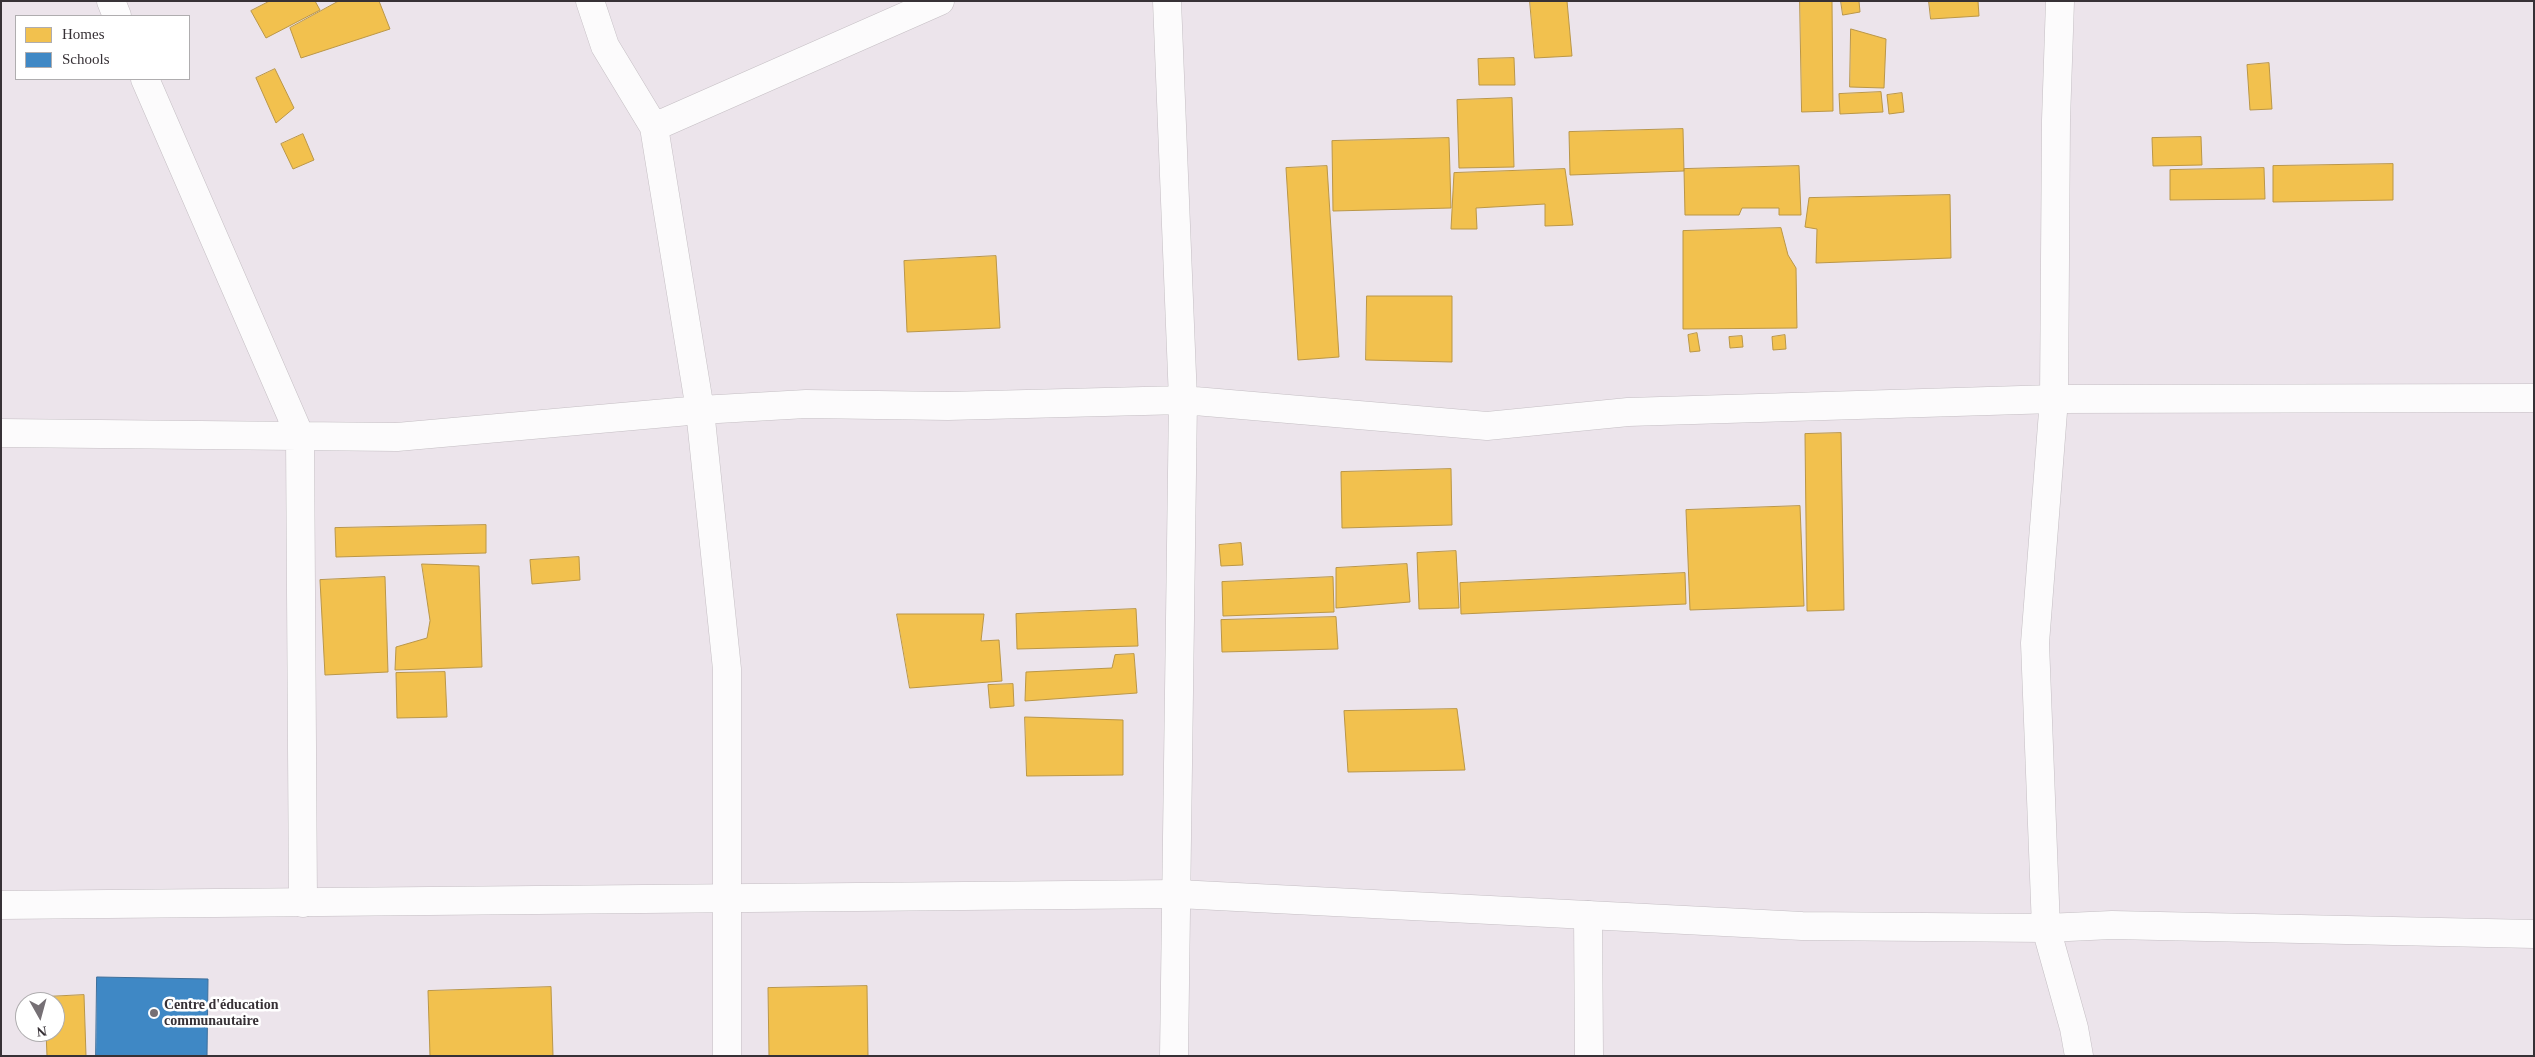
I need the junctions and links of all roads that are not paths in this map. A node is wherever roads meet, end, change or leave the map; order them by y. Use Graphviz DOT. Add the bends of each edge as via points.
graph roads {
  1 [pos="111,1"];
  2 [pos="590,1"];
  3 [pos="940,1"];
  4 [pos="1167,1"];
  5 [pos="2060,1"];
  6 [pos="117,15"];
  7 [pos="145,80"];
  8 [pos="654,127"];
  9 [pos="2534,398"];
  10 [pos="2054,399"];
  11 [pos="1183,400"];
  12 [pos="700,410"];
  13 [pos="1,433"];
  14 [pos="300,436"];
  15 [pos="1178,894"];
  16 [pos="726,898"];
  17 [pos="303,904"];
  18 [pos="1,905"];
  19 [pos="1588,915"];
  20 [pos="2046,928"];
  21 [pos="2534,934"];
  22 [pos="727,1056"];
  23 [pos="1174,1056"];
  24 [pos="1589,1056"];
  25 [pos="2079,1056"];
  1 -- 6 [label="street"];
  2 -- 8 [label="street" via="605,46"];
  3 -- 8 [label="street"];
  4 -- 11 [label="street"];
  5 -- 10 [label="street"];
  7 -- 14 [label="street"];
  8 -- 12 [label="street"];
  9 -- 10 [label="street"];
  10 -- 11 [label="street" via="1628,412 1487,426"];
  10 -- 20 [label="street" via="2035,642"];
  11 -- 12 [label="street" via="948,406 806,404"];
  11 -- 15 [label="street"];
  12 -- 14 [label="street" via="397,437"];
  12 -- 16 [label="street" via="727,669"];
  13 -- 14 [label="street"];
  14 -- 17 [label="street"];
  15 -- 16 [label="street"];
  15 -- 19 [label="street"];
  15 -- 23 [label="street"];
  16 -- 17 [label="street"];
  16 -- 22 [label="street"];
  17 -- 18 [label="street"];
  19 -- 20 [label="street" via="1802,926"];
  19 -- 24 [label="street"];
  20 -- 21 [label="street" via="2112,925"];
  20 -- 25 [label="street"];
}
